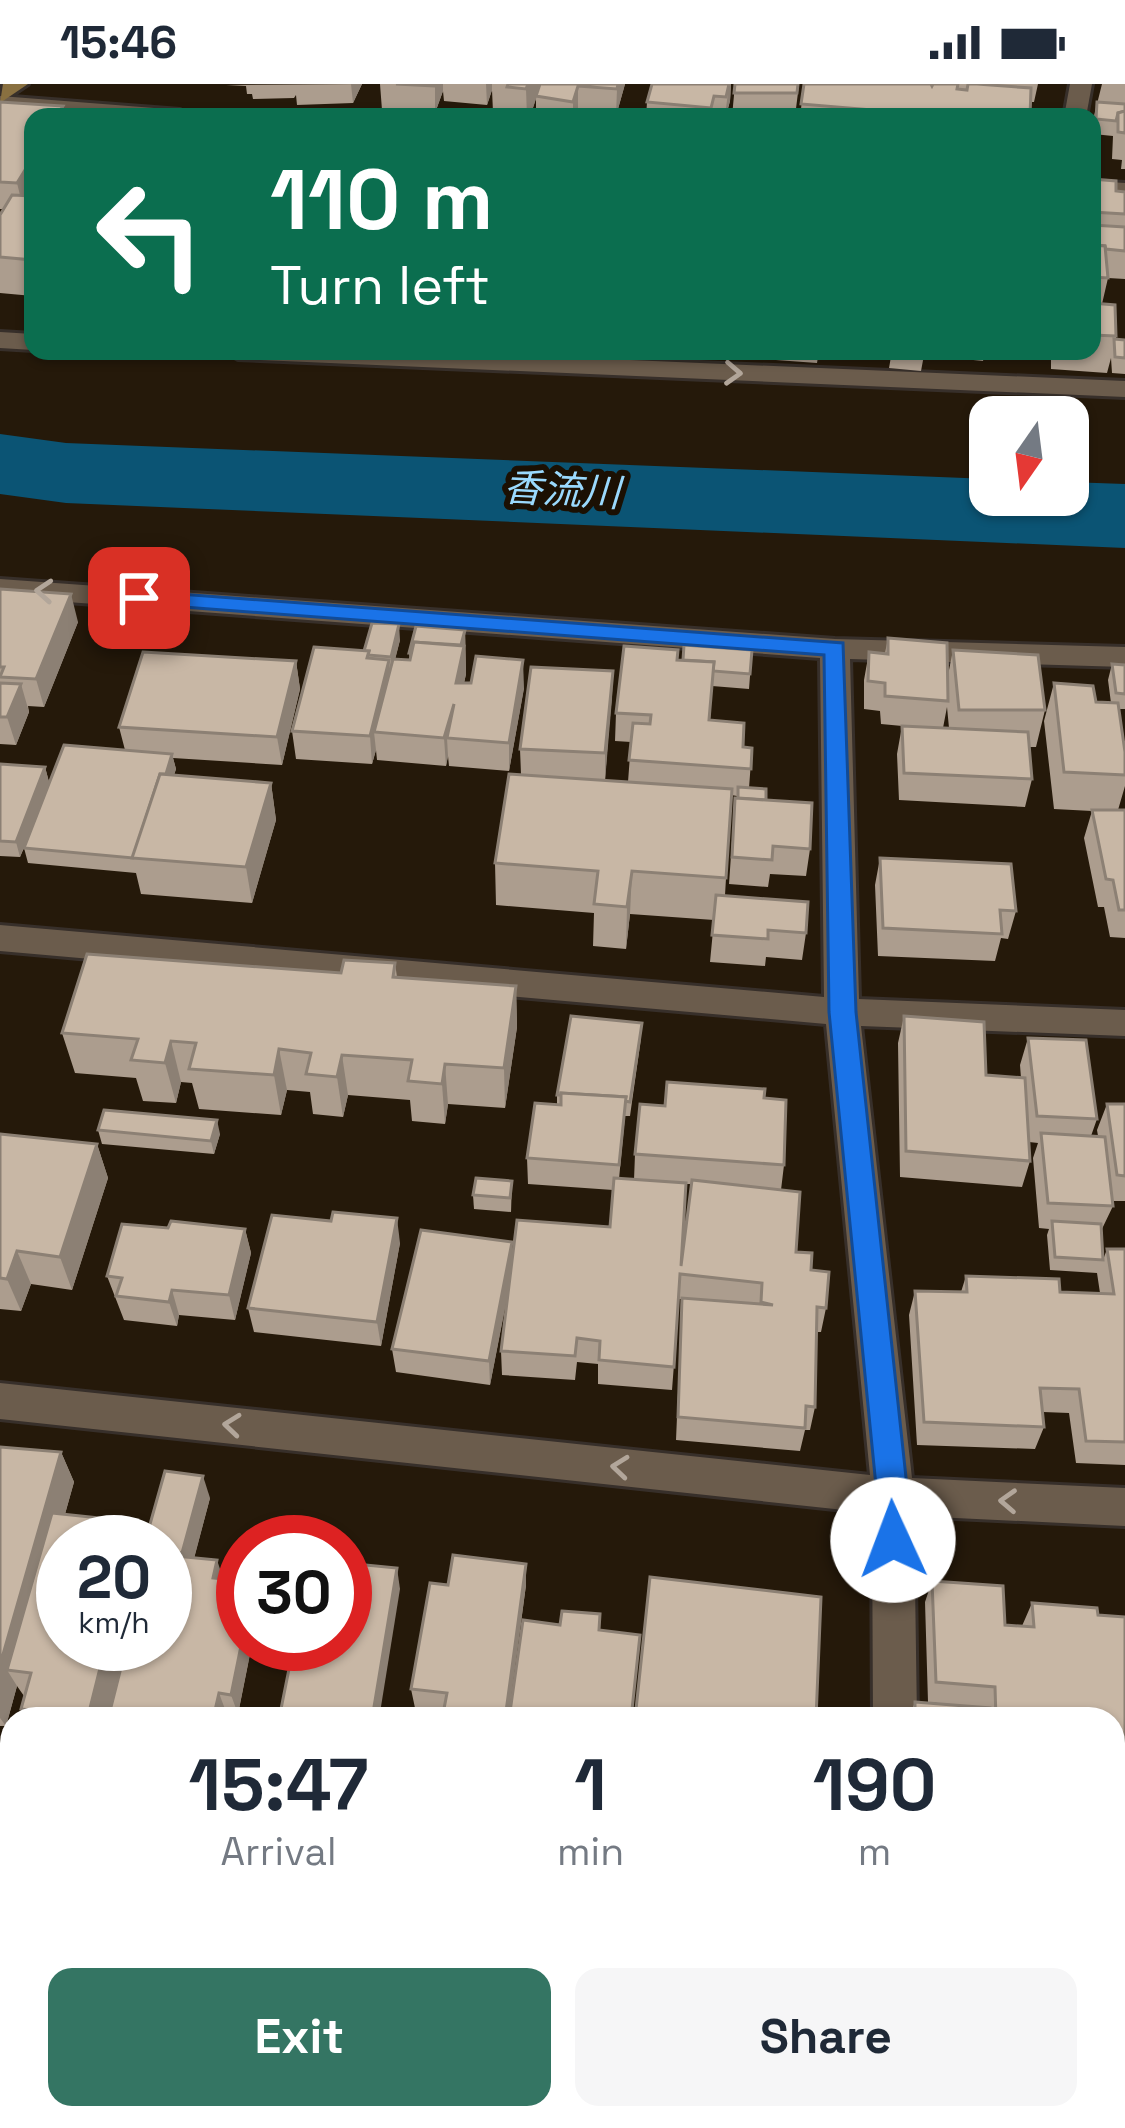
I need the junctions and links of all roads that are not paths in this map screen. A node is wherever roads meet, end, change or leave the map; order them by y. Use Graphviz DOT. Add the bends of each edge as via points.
graph roads {
  1 [pos="17,84"];
  2 [pos="0,100"];
  3 [pos="84,108"];
  4 [pos="440,360"];
  5 [pos="1028,360"];
  6 [pos="1022,386"];
  7 [pos="1125,389"];
  8 [pos="0,588"];
  9 [pos="835,649"];
  10 [pos="1125,657"];
  11 [pos="0,938"];
  12 [pos="842,1012"];
  13 [pos="1125,1023"];
  14 [pos="0,1401"];
  15 [pos="892,1496"];
  16 [pos="1125,1507"];
  17 [pos="895,1707"];
  1 -- 2 [label="street"];
  2 -- 3 [label="street"];
  4 -- 6 [label="street, one-way"];
  5 -- 6 [label="street"];
  6 -- 7 [label="street"];
  9 -- 8 [label="street, one-way"];
  9 -- 10 [label="street"];
  9 -- 12 [label="street"];
  11 -- 12 [label="street"];
  12 -- 13 [label="street"];
  12 -- 15 [label="street"];
  15 -- 14 [label="street, one-way"];
  16 -- 15 [label="street, one-way"];
  15 -- 17 [label="street"];
}
